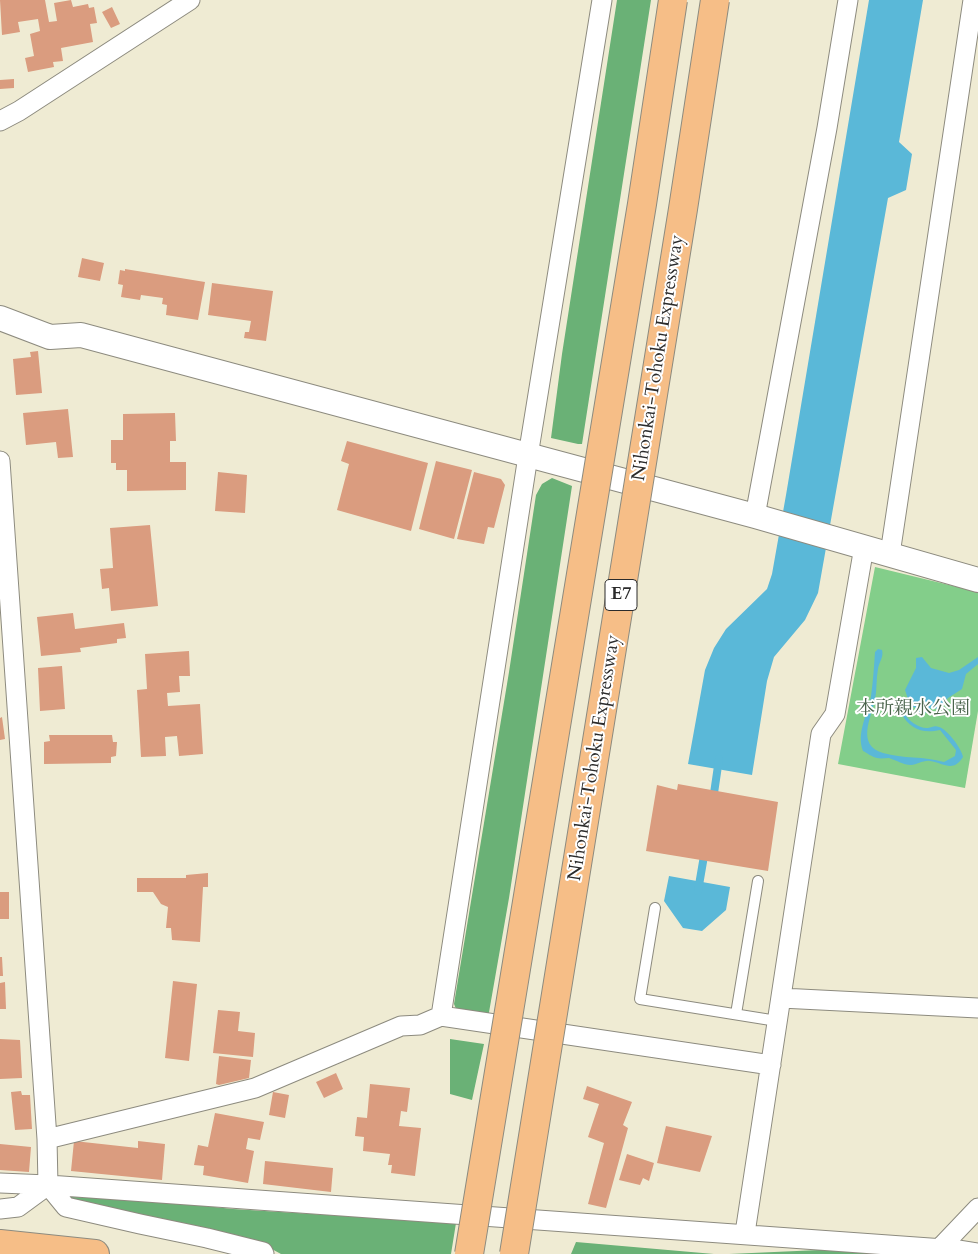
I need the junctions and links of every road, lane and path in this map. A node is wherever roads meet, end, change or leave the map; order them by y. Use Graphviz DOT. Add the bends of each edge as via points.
graph roads {
  1 [pos="190,0"];
  2 [pos="602,0"];
  3 [pos="673,0"];
  4 [pos="715,0"];
  5 [pos="848,0"];
  6 [pos="973,0"];
  7 [pos="0,121"];
  8 [pos="0,318"];
  9 [pos="528,456"];
  10 [pos="0,461"];
  11 [pos="755,516"];
  12 [pos="864,547"];
  13 [pos="890,554"];
  14 [pos="978,580"];
  15 [pos="7,681"];
  16 [pos="758,880"];
  17 [pos="655,908"];
  18 [pos="781,998"];
  19 [pos="978,1008"];
  20 [pos="736,1014"];
  21 [pos="442,1016"];
  22 [pos="777,1021"];
  23 [pos="771,1065"];
  24 [pos="47,1139"];
  25 [pos="0,1183"];
  26 [pos="48,1185"];
  27 [pos="0,1208"];
  28 [pos="978,1208"];
  29 [pos="745,1233"];
  30 [pos="0,1244"];
  31 [pos="938,1251"];
  32 [pos="978,1253"];
  33 [pos="95,1254"];
  34 [pos="264,1254"];
  35 [pos="469,1254"];
  36 [pos="514,1254"];
  1 -- 7 [label="street"];
  2 -- 9 [label="street"];
  3 -- 35 [label="main road, E7, bridge"];
  4 -- 36 [label="main road, E7, bridge"];
  5 -- 11 [label="street"];
  6 -- 13 [label="street"];
  8 -- 9 [label="street" via="50,337 81,335"];
  9 -- 11 [label="street"];
  9 -- 21 [label="street"];
  10 -- 15 [label="street"];
  11 -- 12 [label="street"];
  12 -- 13 [label="street"];
  12 -- 18 [label="street" via="835,714 821,734"];
  13 -- 14 [label="street"];
  15 -- 24 [label="street"];
  16 -- 20 [label="lane"];
  17 -- 20 [label="lane" via="640,999"];
  18 -- 19 [label="street"];
  18 -- 22 [label="street"];
  20 -- 22 [label="lane"];
  21 -- 23 [label="street"];
  21 -- 24 [label="street" via="420,1026 401,1026 255,1088"];
  22 -- 23 [label="street"];
  23 -- 29 [label="street"];
  24 -- 26 [label="street"];
  25 -- 26 [label="street"];
  26 -- 27 [label="street" via="18,1208"];
  26 -- 29 [label="street"];
  26 -- 34 [label="street" via="66,1207"];
  28 -- 31 [label="street"];
  29 -- 31 [label="street"];
  30 -- 33 [label="main road"];
  31 -- 32 [label="street"];
}
